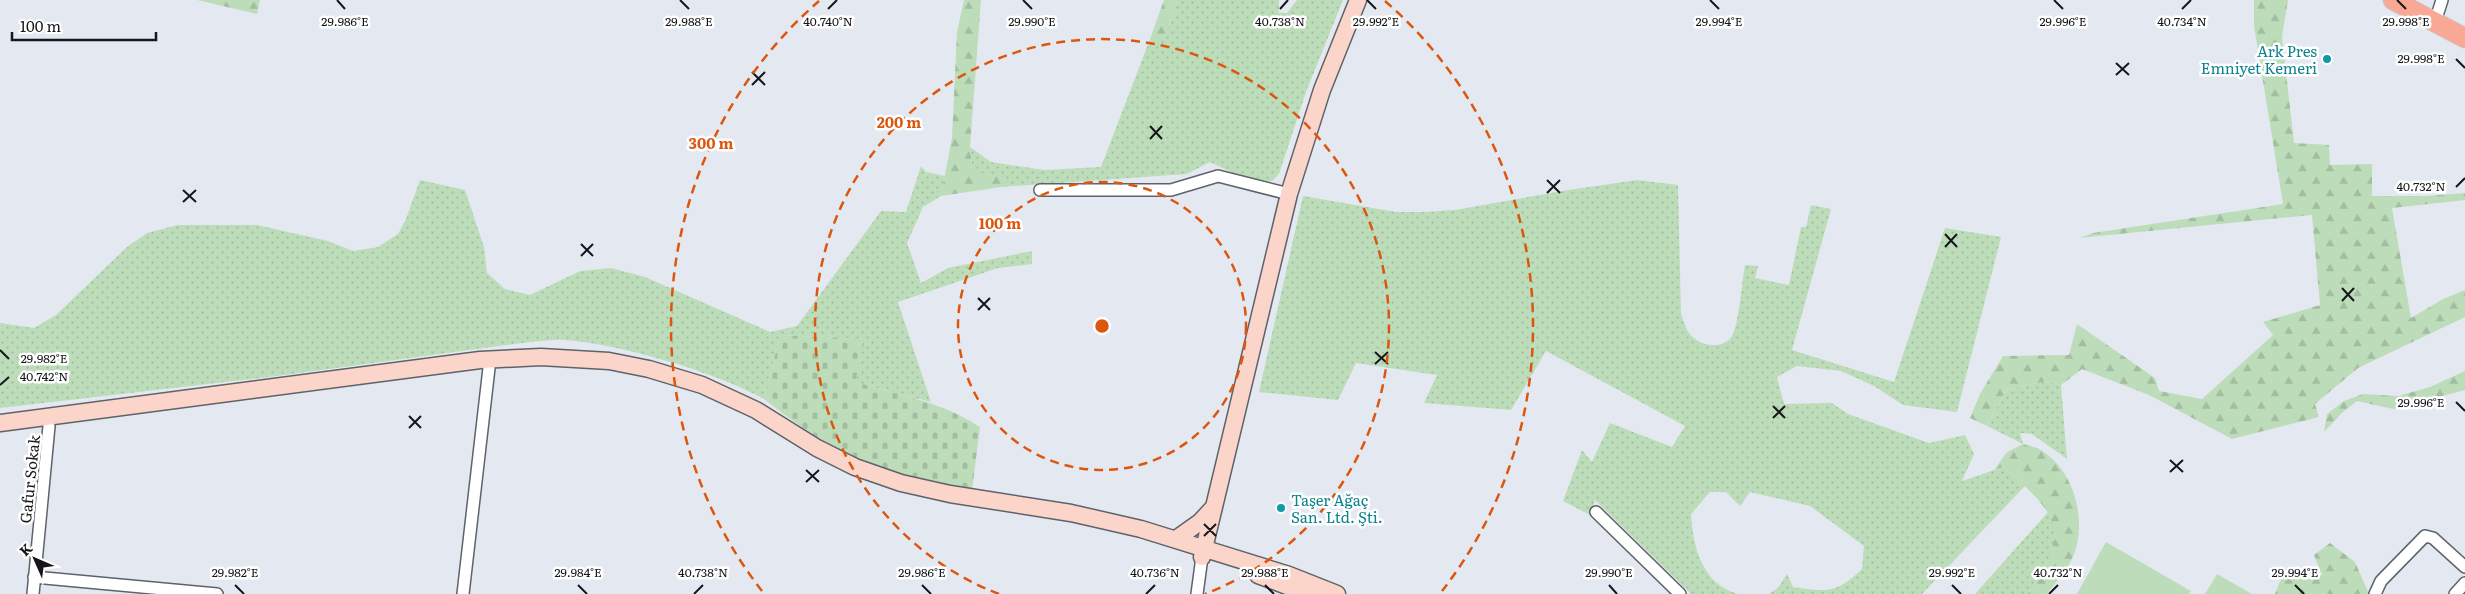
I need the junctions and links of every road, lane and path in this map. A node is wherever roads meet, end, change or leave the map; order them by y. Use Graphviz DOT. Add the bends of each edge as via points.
graph roads {
  1 [pos="1358,0"];
  2 [pos="2393,0"];
  3 [pos="2442,0"];
  4 [pos="2435,22"];
  5 [pos="2465,38"];
  6 [pos="1040,190"];
  7 [pos="1289,194"];
  8 [pos="489,368"];
  9 [pos="0,423"];
  10 [pos="49,426"];
  11 [pos="0,431"];
  12 [pos="1215,505"];
  13 [pos="1596,512"];
  14 [pos="1176,539"];
  15 [pos="1203,552"];
  16 [pos="1240,558"];
  17 [pos="2465,567"];
  18 [pos="34,577"];
  19 [pos="2465,583"];
  20 [pos="33,594"];
  21 [pos="217,594"];
  22 [pos="463,594"];
  23 [pos="1197,594"];
  24 [pos="1308,594"];
  25 [pos="1337,594"];
  26 [pos="1680,594"];
  27 [pos="2375,594"];
  28 [pos="2456,594"];
  1 -- 7 [label="main road" via="1322,90"];
  2 -- 4 [label="main road"];
  3 -- 4 [label="street"];
  4 -- 5 [label="main road"];
  6 -- 7 [label="street" via="1170,190 1218,176"];
  7 -- 12 [label="main road"];
  8 -- 10 [label="main road"];
  8 -- 15 [label="main road" via="541,366 608,370 647,378 699,394 752,418 813,457 851,476 899,492 948,504 1069,522"];
  8 -- 22 [label="street"];
  9 -- 14 [label="main road" via="480,360 541,357 609,361 702,385 756,410 855,467 901,483 1071,513"];
  10 -- 11 [label="main road"];
  10 -- 18 [label="street, Gafur Sokak"];
  12 -- 14 [label="main road" via="1200,522"];
  12 -- 15 [label="main road"];
  12 -- 16 [label="main road" via="1220,536"];
  13 -- 26 [label="street"];
  14 -- 15 [label="main road"];
  15 -- 16 [label="main road"];
  15 -- 23 [label="street"];
  15 -- 24 [label="main road"];
  16 -- 25 [label="main road"];
  17 -- 27 [label="street" via="2433,538 2425,536 2381,581"];
  18 -- 20 [label="street, Gafur Sokak"];
  18 -- 21 [label="street"];
  19 -- 28 [label="street"];
}
